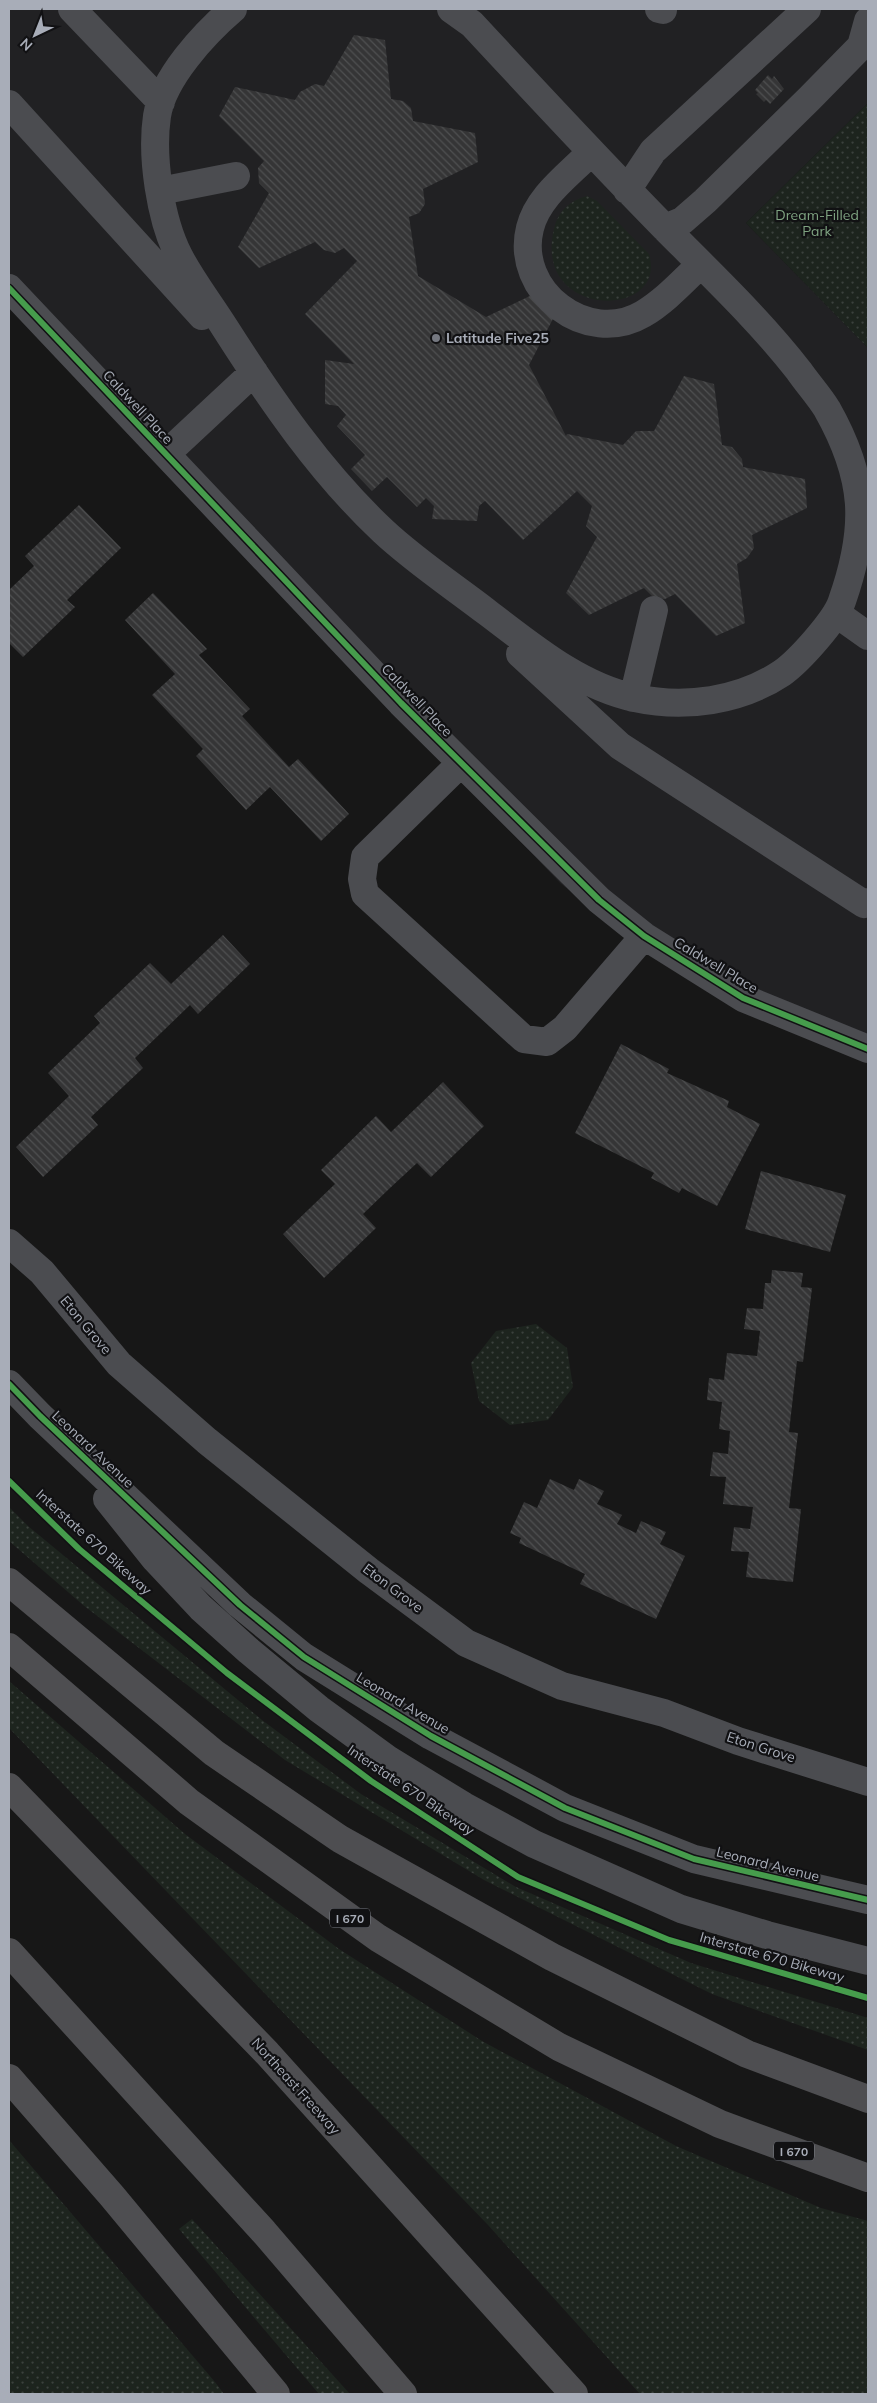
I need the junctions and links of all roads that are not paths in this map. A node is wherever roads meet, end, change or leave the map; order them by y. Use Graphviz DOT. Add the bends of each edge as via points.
graph roads {
  1 [pos="72,9"];
  2 [pos="451,9"];
  3 [pos="807,9"];
  4 [pos="223,12"];
  5 [pos="868,21"];
  6 [pos="161,102"];
  7 [pos="9,104"];
  8 [pos="592,152"];
  9 [pos="236,176"];
  10 [pos="627,190"];
  11 [pos="160,191"];
  12 [pos="665,228"];
  13 [pos="701,264"];
  14 [pos="9,288"];
  15 [pos="254,372"];
  16 [pos="166,454"];
  17 [pos="420,561"];
  18 [pos="654,610"];
  19 [pos="837,614"];
  20 [pos="868,636"];
  21 [pos="633,698"];
  22 [pos="461,763"];
  23 [pos="868,902"];
  24 [pos="644,936"];
  25 [pos="868,1049"];
  26 [pos="9,1243"];
  27 [pos="9,1384"];
  28 [pos="40,1416"];
  29 [pos="9,1582"];
  30 [pos="9,1648"];
  31 [pos="868,1782"];
  32 [pos="9,1787"];
  33 [pos="868,1900"];
  34 [pos="9,1952"];
  35 [pos="868,1961"];
  36 [pos="9,2078"];
  37 [pos="868,2099"];
  38 [pos="868,2178"];
  39 [pos="276,2394"];
  40 [pos="403,2394"];
  41 [pos="574,2394"];
  1 -- 6 [label="street"];
  2 -- 8 [label="street" via="472,24"];
  3 -- 10 [label="street" via="653,151"];
  4 -- 6 [label="street" via="163,94"];
  5 -- 12 [label="street" via="861,46 816,92 705,201 682,221"];
  6 -- 11 [label="street" via="156,149"];
  7 -- 15 [label="street"];
  8 -- 10 [label="street"];
  8 -- 13 [label="street" via="543,200 530,228 528,256 536,280 550,300 572,316 594,324 620,322 642,314"];
  9 -- 11 [label="street"];
  10 -- 12 [label="street"];
  11 -- 15 [label="street" via="163,212 178,254"];
  12 -- 13 [label="street"];
  13 -- 19 [label="street" via="767,330 825,406 849,454 861,501 858,545"];
  14 -- 16 [label="street, Caldwell Place"];
  15 -- 16 [label="street"];
  15 -- 17 [label="street" via="350,499 387,536"];
  16 -- 22 [label="street, Caldwell Place"];
  17 -- 21 [label="street" via="549,658 588,682"];
  17 -- 23 [label="street" via="620,746 864,904"];
  18 -- 21 [label="street"];
  19 -- 20 [label="street"];
  19 -- 21 [label="street" via="792,666 763,686 716,700 672,703"];
  22 -- 24 [label="street, Caldwell Place" via="599,900"];
  22 -- 24 [label="street" via="365,857 362,879 365,894 524,1039 547,1042 565,1028"];
  24 -- 25 [label="street, Caldwell Place" via="743,998"];
  26 -- 31 [label="street, Eton Grove" via="42,1272 119,1364 200,1435 369,1571 466,1643 562,1686 664,1713 738,1741"];
  27 -- 28 [label="street, Leonard Avenue"];
  28 -- 33 [label="street, Leonard Avenue" via="247,1611 304,1657 431,1736 565,1808 694,1859"];
  28 -- 35 [label="street, Leonard Avenue" via="155,1559 201,1608 319,1709 389,1760 534,1844 681,1909"];
  29 -- 37 [label="highway" via="214,1753 340,1839 552,1957 747,2054"];
  30 -- 38 [label="highway, I 670" via="189,1802 378,1938 559,2047 720,2124"];
  32 -- 41 [label="highway, Northeast Freeway" via="267,2053"];
  34 -- 40 [label="highway" via="264,2232"];
  36 -- 39 [label="highway" via="112,2196"];
}
